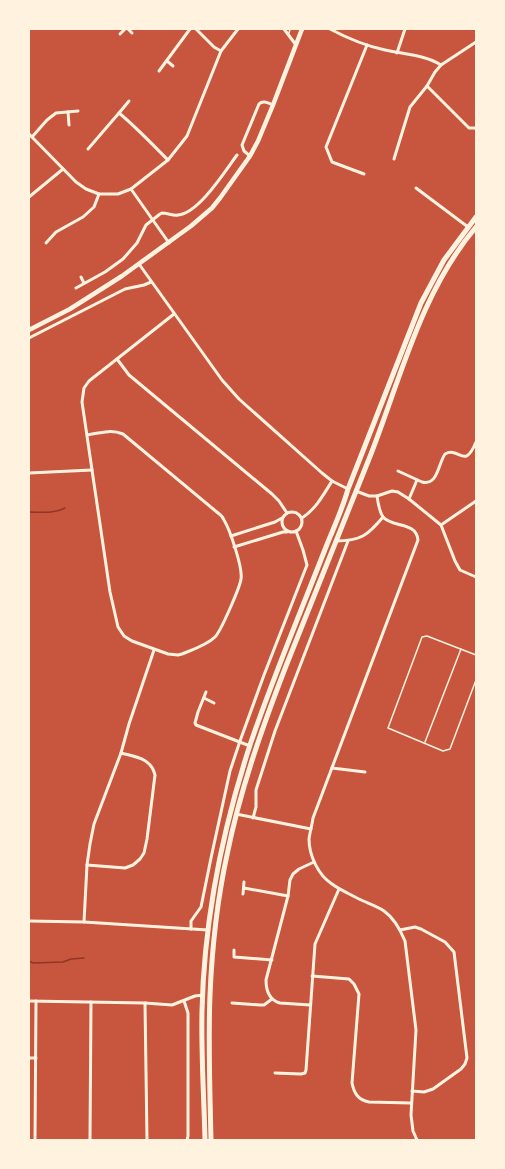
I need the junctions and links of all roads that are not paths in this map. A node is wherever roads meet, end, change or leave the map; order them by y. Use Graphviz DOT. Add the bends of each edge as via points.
graph roads {
  1 [pos="126,29"];
  2 [pos="190,29"];
  3 [pos="196,29"];
  4 [pos="238,29"];
  5 [pos="284,29"];
  6 [pos="290,29"];
  7 [pos="302,29"];
  8 [pos="330,29"];
  9 [pos="405,29"];
  10 [pos="132,33"];
  11 [pos="120,34"];
  12 [pos="288,35"];
  13 [pos="476,42"];
  14 [pos="296,45"];
  15 [pos="367,46"];
  16 [pos="221,51"];
  17 [pos="397,53"];
  18 [pos="167,61"];
  19 [pos="442,65"];
  20 [pos="173,66"];
  21 [pos="160,70"];
  22 [pos="427,86"];
  23 [pos="129,101"];
  24 [pos="273,105"];
  25 [pos="78,111"];
  26 [pos="68,112"];
  27 [pos="119,113"];
  28 [pos="69,125"];
  29 [pos="476,128"];
  30 [pos="29,134"];
  31 [pos="32,137"];
  32 [pos="88,149"];
  33 [pos="237,155"];
  34 [pos="250,156"];
  35 [pos="394,159"];
  36 [pos="168,160"];
  37 [pos="63,169"];
  38 [pos="364,174"];
  39 [pos="416,188"];
  40 [pos="131,190"];
  41 [pos="99,194"];
  42 [pos="29,196"];
  43 [pos="476,218"];
  44 [pos="152,219"];
  45 [pos="476,227"];
  46 [pos="468,228"];
  47 [pos="46,243"];
  48 [pos="169,243"];
  49 [pos="139,264"];
  50 [pos="81,277"];
  51 [pos="151,282"];
  52 [pos="84,283"];
  53 [pos="76,288"];
  54 [pos="174,314"];
  55 [pos="29,330"];
  56 [pos="29,338"];
  57 [pos="117,359"];
  58 [pos="87,435"];
  59 [pos="476,442"];
  60 [pos="92,470"];
  61 [pos="398,472"];
  62 [pos="29,473"];
  63 [pos="417,480"];
  64 [pos="332,481"];
  65 [pos="348,489"];
  66 [pos="356,491"];
  67 [pos="377,496"];
  68 [pos="409,499"];
  69 [pos="476,501"];
  70 [pos="287,513"];
  71 [pos="283,517"];
  72 [pos="383,517"];
  73 [pos="302,518"];
  74 [pos="441,525"];
  75 [pos="296,531"];
  76 [pos="289,532"];
  77 [pos="231,536"];
  78 [pos="336,541"];
  79 [pos="348,541"];
  80 [pos="234,547"];
  81 [pos="476,577"];
  82 [pos="461,649"];
  83 [pos="154,650"];
  84 [pos="476,655"];
  85 [pos="476,680"];
  86 [pos="206,692"];
  87 [pos="204,698"];
  88 [pos="214,702"];
  89 [pos="240,742"];
  90 [pos="424,743"];
  91 [pos="250,746"];
  92 [pos="121,753"];
  93 [pos="332,768"];
  94 [pos="365,772"];
  95 [pos="233,813"];
  96 [pos="254,818"];
  97 [pos="311,829"];
  98 [pos="314,862"];
  99 [pos="87,865"];
  100 [pos="244,882"];
  101 [pos="244,888"];
  102 [pos="339,889"];
  103 [pos="242,894"];
  104 [pos="288,896"];
  105 [pos="29,921"];
  106 [pos="84,922"];
  107 [pos="190,929"];
  108 [pos="208,930"];
  109 [pos="400,930"];
  110 [pos="214,931"];
  111 [pos="234,950"];
  112 [pos="272,960"];
  113 [pos="312,976"];
  114 [pos="202,995"];
  115 [pos="210,996"];
  116 [pos="272,999"];
  117 [pos="29,1001"];
  118 [pos="36,1001"];
  119 [pos="184,1001"];
  120 [pos="92,1002"];
  121 [pos="145,1003"];
  122 [pos="232,1003"];
  123 [pos="310,1005"];
  124 [pos="29,1058"];
  125 [pos="36,1058"];
  126 [pos="276,1073"];
  127 [pos="412,1091"];
  128 [pos="411,1103"];
  129 [pos="35,1140"];
  130 [pos="90,1140"];
  131 [pos="147,1140"];
  132 [pos="187,1140"];
  133 [pos="205,1140"];
  134 [pos="211,1140"];
  135 [pos="417,1140"];
  1 -- 10 [label="street"];
  1 -- 11 [label="street"];
  2 -- 18 [label="street"];
  3 -- 16 [label="street"];
  4 -- 16 [label="street"];
  5 -- 12 [label="street"];
  6 -- 12 [label="lane"];
  7 -- 14 [label="main road"];
  8 -- 15 [label="street"];
  9 -- 17 [label="street"];
  12 -- 14 [label="street"];
  13 -- 19 [label="street"];
  14 -- 24 [label="main road"];
  15 -- 17 [label="street"];
  15 -- 38 [label="street" via="326,147 332,162"];
  16 -- 36 [label="street" via="190,132"];
  17 -- 19 [label="street" via="429,59"];
  18 -- 20 [label="street"];
  18 -- 21 [label="street"];
  19 -- 22 [label="street"];
  22 -- 29 [label="street" via="469,128"];
  22 -- 35 [label="street" via="410,107"];
  23 -- 27 [label="street"];
  24 -- 34 [label="main road"];
  24 -- 34 [label="street" via="266,102 259,104 242,146"];
  25 -- 26 [label="street"];
  26 -- 28 [label="street"];
  26 -- 31 [label="street" via="56,113"];
  27 -- 32 [label="street"];
  27 -- 36 [label="street"];
  30 -- 31 [label="street"];
  31 -- 37 [label="street"];
  33 -- 44 [label="street" via="194,208 178,215 162,213"];
  34 -- 48 [label="main road" via="212,208"];
  36 -- 40 [label="street"];
  37 -- 41 [label="street" via="86,189"];
  37 -- 42 [label="street"];
  39 -- 46 [label="street"];
  40 -- 41 [label="street" via="118,194"];
  40 -- 44 [label="street"];
  41 -- 47 [label="street" via="94,207 83,217 56,232"];
  43 -- 46 [label="highway"];
  44 -- 48 [label="street"];
  44 -- 52 [label="street" via="124,259"];
  45 -- 66 [label="highway" via="447,268 428,305"];
  46 -- 65 [label="highway" via="444,260 421,303"];
  48 -- 49 [label="main road"];
  49 -- 51 [label="street"];
  49 -- 55 [label="main road" via="83,302"];
  50 -- 52 [label="street"];
  51 -- 54 [label="street"];
  51 -- 56 [label="street" via="125,289"];
  52 -- 53 [label="street"];
  54 -- 57 [label="street"];
  54 -- 64 [label="street" via="220,378 239,399"];
  57 -- 58 [label="street" via="84,388 82,402"];
  57 -- 70 [label="street" via="129,375 272,494"];
  58 -- 60 [label="street"];
  58 -- 77 [label="street" via="113,431 127,437 218,513 224,519"];
  59 -- 63 [label="street" via="472,452 467,456 451,452 445,454 431,481 426,483"];
  60 -- 62 [label="street"];
  60 -- 83 [label="street" via="110,592 118,627 128,639"];
  61 -- 63 [label="street"];
  63 -- 68 [label="street"];
  64 -- 65 [label="street"];
  64 -- 73 [label="street"];
  65 -- 66 [label="highway"];
  65 -- 91 [label="highway"];
  66 -- 67 [label="street"];
  66 -- 78 [label="highway"];
  67 -- 68 [label="street" via="392,491"];
  67 -- 72 [label="street"];
  68 -- 74 [label="street"];
  69 -- 74 [label="street"];
  70 -- 71 [label="street"];
  70 -- 73 [label="street" via="296,512"];
  71 -- 76 [label="street" via="282,526"];
  71 -- 77 [label="street"];
  72 -- 79 [label="street" via="368,534"];
  72 -- 93 [label="street" via="413,531 418,540"];
  73 -- 75 [label="street" via="302,525"];
  74 -- 81 [label="street" via="457,566"];
  75 -- 76 [label="street"];
  75 -- 89 [label="street" via="307,565"];
  76 -- 80 [label="street"];
  77 -- 80 [label="street"];
  78 -- 79 [label="street"];
  78 -- 95 [label="highway" via="266,719"];
  79 -- 96 [label="street" via="275,731 256,790"];
  80 -- 83 [label="street" via="241,579 214,638 206,644 178,655"];
  82 -- 84 [label="lane"];
  82 -- 90 [label="lane"];
  82 -- 90 [label="lane" via="427,636 422,637 388,728"];
  83 -- 92 [label="street"];
  85 -- 90 [label="lane" via="450,749 443,751"];
  86 -- 87 [label="street"];
  87 -- 88 [label="street"];
  87 -- 89 [label="street" via="196,725"];
  89 -- 91 [label="street"];
  89 -- 107 [label="street" via="230,771 201,907 191,921"];
  91 -- 95 [label="highway"];
  92 -- 99 [label="street" via="94,824"];
  92 -- 99 [label="street" via="151,764 155,775 144,853 133,865 125,868"];
  93 -- 94 [label="street"];
  93 -- 97 [label="street"];
  95 -- 96 [label="street"];
  95 -- 108 [label="highway" via="221,854"];
  95 -- 110 [label="highway"];
  96 -- 97 [label="street"];
  97 -- 98 [label="street" via="309,844"];
  98 -- 102 [label="street" via="330,884"];
  98 -- 104 [label="street" via="293,874"];
  99 -- 106 [label="street"];
  100 -- 101 [label="street"];
  101 -- 103 [label="street"];
  101 -- 104 [label="street"];
  102 -- 109 [label="street" via="383,910"];
  102 -- 113 [label="street" via="315,944"];
  104 -- 112 [label="street"];
  105 -- 106 [label="street"];
  106 -- 107 [label="street"];
  107 -- 108 [label="street"];
  108 -- 110 [label="highway"];
  108 -- 114 [label="highway"];
  109 -- 127 [label="street" via="404,941 416,1030"];
  109 -- 127 [label="street" via="415,927 421,929 445,942 454,952 467,1058 461,1069 433,1089 424,1092"];
  110 -- 115 [label="highway"];
  111 -- 112 [label="street" via="234,957"];
  112 -- 116 [label="street" via="266,986"];
  113 -- 123 [label="street"];
  113 -- 128 [label="street" via="349,979 359,994 352,1083 357,1096 369,1102"];
  114 -- 115 [label="highway"];
  114 -- 119 [label="street"];
  114 -- 133 [label="highway"];
  115 -- 134 [label="highway"];
  116 -- 122 [label="street" via="264,1005"];
  116 -- 123 [label="street" via="280,1003"];
  117 -- 118 [label="street"];
  118 -- 120 [label="street"];
  118 -- 125 [label="street"];
  119 -- 121 [label="street" via="172,1005"];
  119 -- 132 [label="street" via="188,1013"];
  120 -- 121 [label="street"];
  120 -- 130 [label="street"];
  121 -- 131 [label="street"];
  123 -- 126 [label="street" via="305,1073"];
  124 -- 125 [label="street"];
  125 -- 129 [label="street"];
  127 -- 128 [label="street"];
  128 -- 135 [label="street" via="413,1131"];
}
